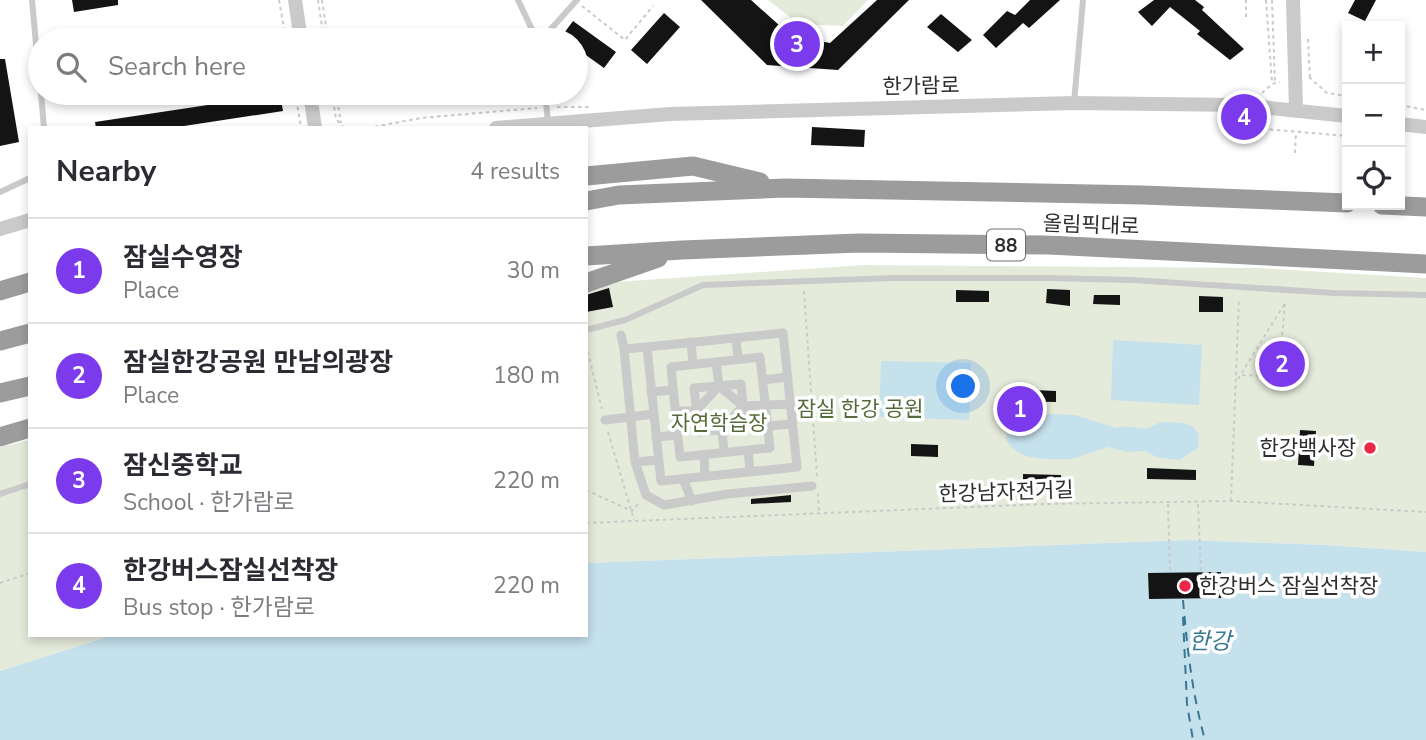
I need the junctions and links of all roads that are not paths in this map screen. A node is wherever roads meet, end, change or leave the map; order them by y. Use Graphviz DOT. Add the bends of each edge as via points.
graph roads {
  1 [pos="32,0"];
  2 [pos="295,0"];
  3 [pos="518,0"];
  4 [pos="577,0"];
  5 [pos="1293,0"];
  6 [pos="1082,1"];
  7 [pos="35,28"];
  8 [pos="299,28"];
  9 [pos="533,28"];
  10 [pos="550,28"];
  11 [pos="1074,103"];
  12 [pos="42,105"];
  13 [pos="312,105"];
  14 [pos="546,105"];
  15 [pos="1296,109"];
  16 [pos="1342,115"];
  17 [pos="548,123"];
  18 [pos="1405,125"];
  19 [pos="44,126"];
  20 [pos="315,126"];
  21 [pos="517,126"];
  22 [pos="1426,127"];
  23 [pos="588,176"];
  24 [pos="28,179"];
  25 [pos="785,188"];
  26 [pos="0,192"];
  27 [pos="588,201"];
  28 [pos="1342,203"];
  29 [pos="1405,206"];
  30 [pos="1426,207"];
  31 [pos="28,221"];
  32 [pos="0,229"];
  33 [pos="682,250"];
  34 [pos="588,257"];
  35 [pos="1426,264"];
  36 [pos="588,282"];
  37 [pos="1426,295"];
  38 [pos="588,329"];
  39 [pos="28,334"];
  40 [pos="621,335"];
  41 [pos="736,338"];
  42 [pos="0,341"];
  43 [pos="691,342"];
  44 [pos="647,347"];
  45 [pos="624,349"];
  46 [pos="738,359"];
  47 [pos="716,362"];
  48 [pos="693,364"];
  49 [pos="788,377"];
  50 [pos="763,380"];
  51 [pos="28,386"];
  52 [pos="719,386"];
  53 [pos="673,390"];
  54 [pos="651,392"];
  55 [pos="0,393"];
  56 [pos="790,404"];
  57 [pos="743,406"];
  58 [pos="765,407"];
  59 [pos="676,411"];
  60 [pos="696,411"];
  61 [pos="654,414"];
  62 [pos="630,416"];
  63 [pos="605,420"];
  64 [pos="792,424"];
  65 [pos="768,426"];
  66 [pos="722,430"];
  67 [pos="678,435"];
  68 [pos="656,437"];
  69 [pos="748,450"];
  70 [pos="724,452"];
  71 [pos="704,455"];
  72 [pos="659,460"];
  73 [pos="635,462"];
  74 [pos="773,470"];
  75 [pos="750,472"];
  76 [pos="726,475"];
  77 [pos="705,477"];
  78 [pos="683,479"];
  79 [pos="28,485"];
  80 [pos="812,486"];
  81 [pos="774,490"];
  82 [pos="0,494"];
  83 [pos="727,494"];
  84 [pos="692,501"];
  1 -- 7 [label="lane"];
  2 -- 8 [label="street"];
  3 -- 9 [label="lane"];
  4 -- 10 [label="lane"];
  5 -- 15 [label="street"];
  6 -- 11 [label="lane"];
  11 -- 15 [label="street, 한가람로"];
  11 -- 17 [label="street, 한가람로" via="670,114"];
  12 -- 19 [label="lane"];
  13 -- 20 [label="street"];
  14 -- 17 [label="lane"];
  15 -- 16 [label="street, 한가람로"];
  17 -- 21 [label="street, 한가람로"];
  18 -- 22 [label="street"];
  23 -- 25 [label="highway" via="693,166"];
  24 -- 26 [label="lane"];
  25 -- 27 [label="highway, 올림픽대로" via="619,195"];
  25 -- 28 [label="highway, 올림픽대로"];
  29 -- 30 [label="highway"];
  31 -- 32 [label="street"];
  33 -- 34 [label="highway, 올림픽대로 / 88"];
  33 -- 35 [label="highway, 올림픽대로 / 88" via="859,243 1049,245"];
  33 -- 36 [label="highway"];
  37 -- 38 [label="lane" via="1048,278 703,285 625,320"];
  39 -- 42 [label="highway"];
  40 -- 45 [label="street"];
  41 -- 43 [label="street"];
  41 -- 46 [label="street"];
  41 -- 49 [label="street" via="783,332"];
  43 -- 44 [label="street"];
  43 -- 48 [label="street"];
  44 -- 45 [label="street"];
  44 -- 54 [label="street"];
  45 -- 62 [label="street"];
  46 -- 47 [label="street"];
  46 -- 50 [label="street" via="761,357"];
  47 -- 48 [label="street"];
  47 -- 52 [label="street"];
  48 -- 53 [label="street" via="671,367"];
  49 -- 50 [label="street"];
  49 -- 56 [label="street"];
  50 -- 58 [label="street"];
  51 -- 55 [label="highway"];
  52 -- 57 [label="street"];
  52 -- 57 [label="street" via="741,384"];
  52 -- 60 [label="street"];
  52 -- 60 [label="street" via="694,388"];
  53 -- 54 [label="street"];
  53 -- 59 [label="street"];
  54 -- 61 [label="street"];
  56 -- 58 [label="street"];
  56 -- 64 [label="street"];
  57 -- 58 [label="street"];
  57 -- 66 [label="street"];
  57 -- 66 [label="street" via="745,427"];
  58 -- 65 [label="street"];
  59 -- 60 [label="street"];
  59 -- 67 [label="street"];
  60 -- 66 [label="street"];
  60 -- 66 [label="street" via="699,432"];
  61 -- 62 [label="street"];
  61 -- 68 [label="street"];
  62 -- 63 [label="street"];
  62 -- 73 [label="street"];
  64 -- 65 [label="street"];
  64 -- 74 [label="street" via="797,467"];
  65 -- 69 [label="street" via="770,448"];
  66 -- 70 [label="street"];
  67 -- 68 [label="street"];
  67 -- 71 [label="street" via="680,457"];
  68 -- 72 [label="street"];
  69 -- 70 [label="street"];
  69 -- 75 [label="street"];
  70 -- 71 [label="street"];
  71 -- 77 [label="street"];
  72 -- 73 [label="street"];
  72 -- 78 [label="street" via="661,481"];
  73 -- 84 [label="street" via="646,495 663,505"];
  74 -- 75 [label="street"];
  74 -- 81 [label="street"];
  75 -- 76 [label="street"];
  76 -- 77 [label="street"];
  76 -- 83 [label="street"];
  77 -- 78 [label="street"];
  78 -- 84 [label="street"];
  79 -- 82 [label="lane"];
  80 -- 81 [label="street"];
  81 -- 83 [label="street"];
  83 -- 84 [label="street"];
}
